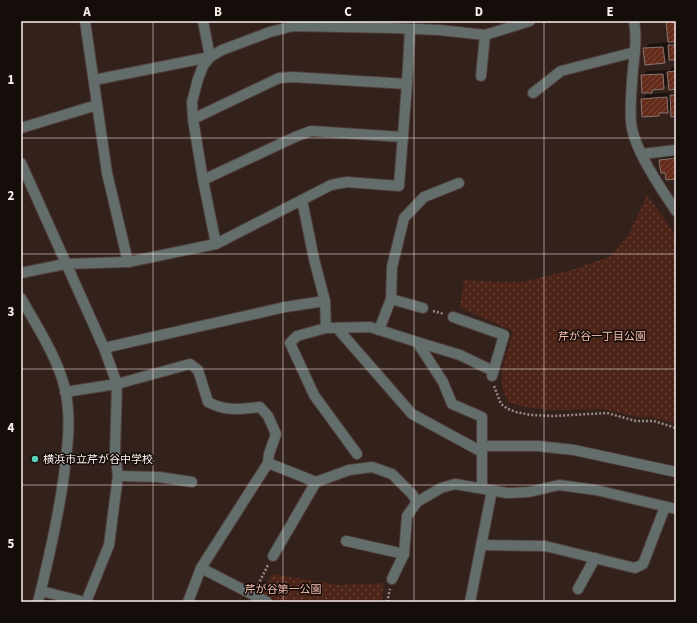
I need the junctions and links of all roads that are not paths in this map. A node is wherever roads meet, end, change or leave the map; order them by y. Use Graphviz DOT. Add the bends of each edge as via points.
graph roads {
  1 [pos="85,21"];
  2 [pos="203,21"];
  3 [pos="530,21"];
  4 [pos="634,21"];
  5 [pos="394,24"];
  6 [pos="440,26"];
  7 [pos="410,30"];
  8 [pos="485,35"];
  9 [pos="635,52"];
  10 [pos="210,57"];
  11 [pos="481,76"];
  12 [pos="94,80"];
  13 [pos="407,84"];
  14 [pos="533,94"];
  15 [pos="97,105"];
  16 [pos="193,119"];
  17 [pos="21,128"];
  18 [pos="403,137"];
  19 [pos="676,150"];
  20 [pos="642,154"];
  21 [pos="21,163"];
  22 [pos="203,180"];
  23 [pos="459,183"];
  24 [pos="302,200"];
  25 [pos="676,211"];
  26 [pos="216,244"];
  27 [pos="128,262"];
  28 [pos="65,264"];
  29 [pos="21,273"];
  30 [pos="21,298"];
  31 [pos="391,299"];
  32 [pos="325,301"];
  33 [pos="423,308"];
  34 [pos="452,317"];
  35 [pos="326,328"];
  36 [pos="338,328"];
  37 [pos="379,330"];
  38 [pos="417,342"];
  39 [pos="104,348"];
  40 [pos="117,384"];
  41 [pos="65,392"];
  42 [pos="482,449"];
  43 [pos="357,454"];
  44 [pos="268,463"];
  45 [pos="676,472"];
  46 [pos="118,476"];
  47 [pos="192,482"];
  48 [pos="316,482"];
  49 [pos="487,489"];
  50 [pos="417,502"];
  51 [pos="665,507"];
  52 [pos="676,509"];
  53 [pos="346,540"];
  54 [pos="481,545"];
  55 [pos="404,554"];
  56 [pos="273,556"];
  57 [pos="595,558"];
  58 [pos="201,568"];
  59 [pos="392,578"];
  60 [pos="578,589"];
  61 [pos="41,591"];
  62 [pos="38,602"];
  63 [pos="85,602"];
  64 [pos="188,602"];
  65 [pos="267,602"];
  66 [pos="470,602"];
  1 -- 12 [label="street"];
  2 -- 10 [label="street"];
  3 -- 8 [label="street"];
  4 -- 9 [label="street"];
  5 -- 7 [label="street"];
  5 -- 10 [label="street" via="293,26 270,32"];
  6 -- 7 [label="street"];
  6 -- 8 [label="street"];
  7 -- 13 [label="street"];
  8 -- 11 [label="street"];
  9 -- 14 [label="street" via="561,71"];
  9 -- 20 [label="street" via="631,122"];
  10 -- 12 [label="street"];
  10 -- 16 [label="street" via="198,79 192,102"];
  12 -- 15 [label="street"];
  13 -- 16 [label="street" via="279,78"];
  13 -- 18 [label="street"];
  15 -- 17 [label="street"];
  15 -- 27 [label="street" via="107,173"];
  16 -- 22 [label="street"];
  18 -- 22 [label="street" via="311,131 295,136"];
  18 -- 24 [label="street" via="399,186 347,182 331,185"];
  19 -- 20 [label="street"];
  20 -- 25 [label="street"];
  21 -- 28 [label="street"];
  22 -- 26 [label="street"];
  23 -- 31 [label="street" via="424,197 404,218 392,267"];
  24 -- 26 [label="street"];
  24 -- 32 [label="street"];
  26 -- 27 [label="street"];
  27 -- 28 [label="street"];
  28 -- 29 [label="street"];
  28 -- 39 [label="street"];
  30 -- 41 [label="street" via="60,372"];
  31 -- 33 [label="street"];
  31 -- 37 [label="street"];
  32 -- 35 [label="street"];
  32 -- 39 [label="street" via="285,307"];
  34 -- 38 [label="street" via="504,335 493,374 460,355"];
  35 -- 36 [label="street"];
  35 -- 43 [label="street" via="297,336 290,343 314,394"];
  36 -- 37 [label="street" via="370,327"];
  36 -- 42 [label="street" via="412,414"];
  37 -- 38 [label="street"];
  38 -- 42 [label="street" via="443,382 452,404 482,417"];
  39 -- 40 [label="street"];
  40 -- 41 [label="street"];
  40 -- 44 [label="street" via="190,364 198,370 208,402 218,408 230,410 260,407 268,416 276,434"];
  40 -- 46 [label="street" via="115,452"];
  41 -- 61 [label="street" via="69,430 64,472 54,538"];
  42 -- 45 [label="street" via="538,446 574,450"];
  42 -- 49 [label="street"];
  44 -- 48 [label="street"];
  44 -- 58 [label="street"];
  46 -- 47 [label="street" via="160,477"];
  46 -- 63 [label="street" via="109,545"];
  48 -- 50 [label="street" via="349,470 372,467 392,474"];
  48 -- 56 [label="street"];
  49 -- 50 [label="street" via="456,484 441,488"];
  49 -- 51 [label="street" via="507,493 529,492 559,485 596,490"];
  49 -- 54 [label="street"];
  50 -- 55 [label="street" via="407,516"];
  51 -- 52 [label="street"];
  51 -- 57 [label="street" via="643,564 635,568"];
  53 -- 55 [label="street"];
  54 -- 57 [label="street" via="545,546"];
  54 -- 66 [label="street"];
  55 -- 59 [label="street"];
  57 -- 60 [label="street"];
  58 -- 64 [label="street"];
  58 -- 65 [label="street" via="254,591"];
  61 -- 62 [label="street"];
  61 -- 63 [label="street"];
}
